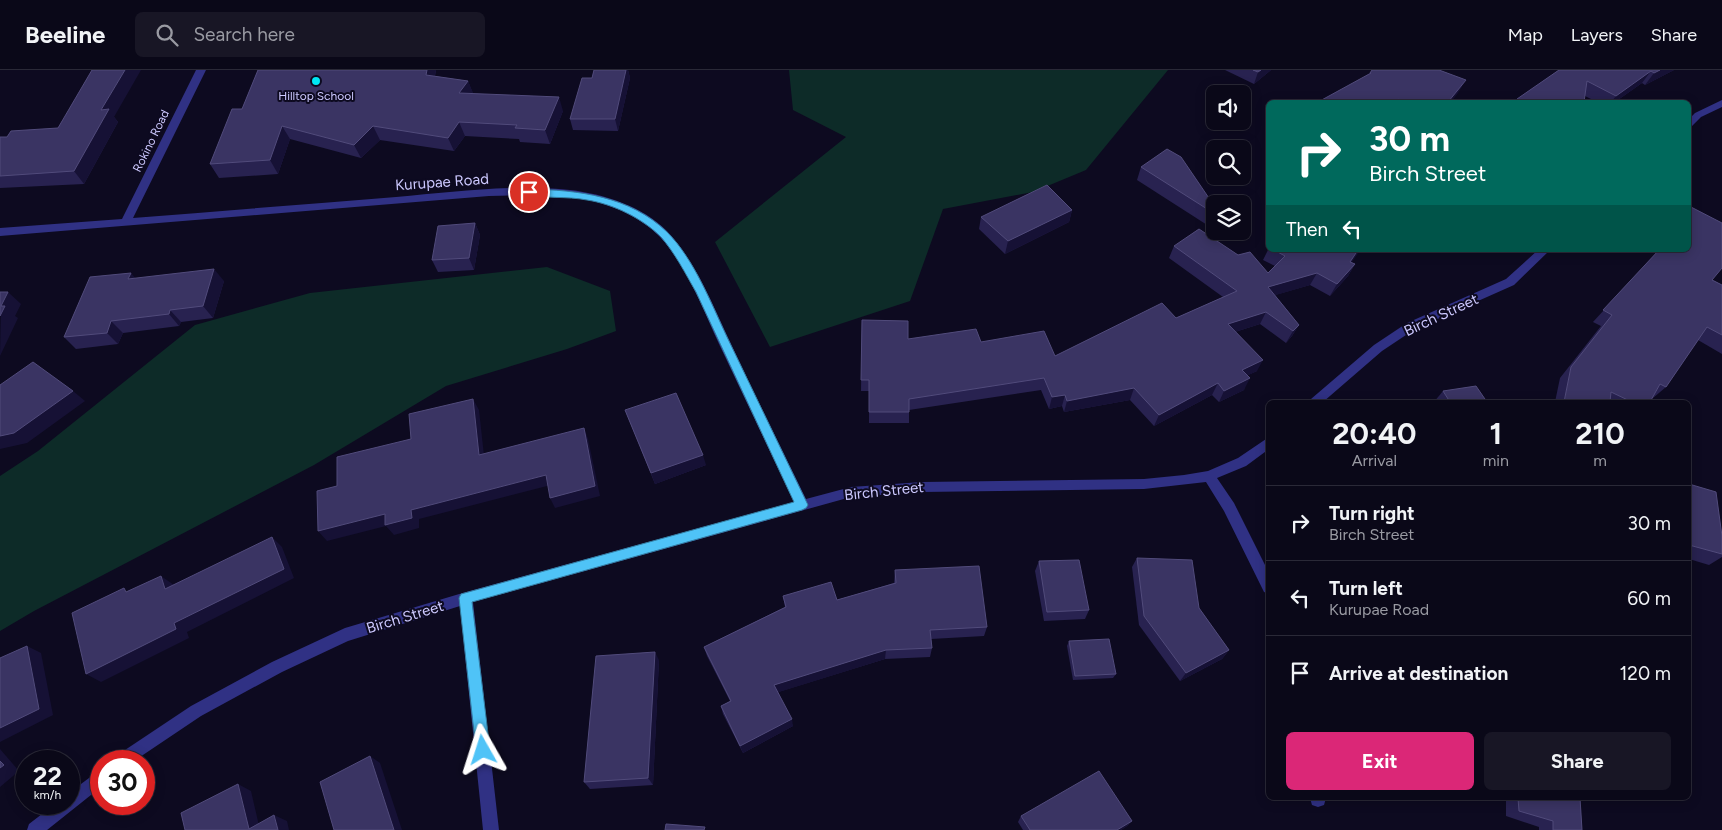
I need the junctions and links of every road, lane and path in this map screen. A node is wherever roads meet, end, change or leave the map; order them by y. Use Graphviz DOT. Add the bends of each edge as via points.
graph roads {
  1 [pos="201,70"];
  2 [pos="1722,103"];
  3 [pos="1691,122"];
  4 [pos="124,223"];
  5 [pos="0,232"];
  6 [pos="1543,252"];
  7 [pos="1317,400"];
  8 [pos="1266,444"];
  9 [pos="1209,476"];
  10 [pos="802,505"];
  11 [pos="1266,582"];
  12 [pos="466,598"];
  13 [pos="138,750"];
  14 [pos="90,786"];
  15 [pos="80,794"];
  16 [pos="53,815"];
  17 [pos="35,830"];
  18 [pos="492,830"];
  1 -- 4 [label="street, Rokino Road"];
  2 -- 3 [label="street"];
  4 -- 5 [label="street, Kurupae Road"];
  4 -- 10 [label="street, Kurupae Road" via="509,192 562,193 617,205 664,234 681,257 701,292"];
  6 -- 7 [label="street, Birch Street" via="1510,282 1411,326 1378,348"];
  8 -- 9 [label="street, Birch Street" via="1242,462"];
  9 -- 10 [label="street, Birch Street" via="1144,484 922,486 850,492"];
  9 -- 11 [label="street" via="1229,507"];
  10 -- 12 [label="street, Birch Street"];
  12 -- 13 [label="street, Birch Street" via="345,635 276,667 196,711"];
  12 -- 18 [label="street"];
  14 -- 15 [label="street"];
  16 -- 17 [label="street"];
}
